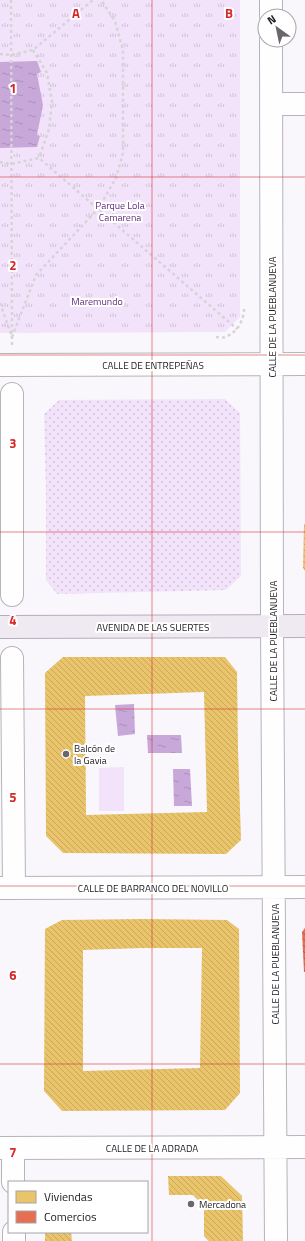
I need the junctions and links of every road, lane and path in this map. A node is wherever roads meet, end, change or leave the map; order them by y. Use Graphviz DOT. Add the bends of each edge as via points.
graph roads {
  1 [pos="11,0"];
  2 [pos="93,0"];
  3 [pos="101,0"];
  4 [pos="271,48"];
  5 [pos="33,50"];
  6 [pos="0,54"];
  7 [pos="11,56"];
  8 [pos="272,104"];
  9 [pos="305,104"];
  10 [pos="39,158"];
  11 [pos="0,162"];
  12 [pos="11,164"];
  13 [pos="98,209"];
  14 [pos="0,303"];
  15 [pos="244,309"];
  16 [pos="237,329"];
  17 [pos="12,337"];
  18 [pos="216,337"];
  19 [pos="12,346"];
  20 [pos="305,364"];
  21 [pos="0,365"];
  22 [pos="272,365"];
  23 [pos="12,394"];
  24 [pos="12,595"];
  25 [pos="272,626"];
  26 [pos="305,626"];
  27 [pos="0,627"];
  28 [pos="12,658"];
  29 [pos="275,887"];
  30 [pos="305,887"];
  31 [pos="7,888"];
  32 [pos="276,1147"];
  33 [pos="305,1147"];
  34 [pos="6,1148"];
  35 [pos="13,1181"];
  36 [pos="276,1241"];
  1 -- 7 [label="path"];
  2 -- 5 [label="path"];
  3 -- 13 [label="path" via="115,21 123,50 124,153 116,178"];
  4 -- 8 [label="street, CALLE DE LA PUEBLANUEVA"];
  5 -- 7 [label="path"];
  5 -- 10 [label="path" via="47,73 52,102 49,129"];
  6 -- 7 [label="path"];
  7 -- 12 [label="path"];
  8 -- 9 [label="street"];
  8 -- 22 [label="street, CALLE DE LA PUEBLANUEVA"];
  10 -- 12 [label="path"];
  10 -- 13 [label="path"];
  11 -- 12 [label="path"];
  12 -- 17 [label="path"];
  13 -- 16 [label="path"];
  13 -- 17 [label="path" via="36,275"];
  14 -- 17 [label="path"];
  15 -- 16 [label="path" via="244,317"];
  16 -- 18 [label="path" via="226,337"];
  17 -- 19 [label="path"];
  20 -- 22 [label="street, CALLE DE ENTREPEÑAS"];
  21 -- 22 [label="street, CALLE DE ENTREPEÑAS"];
  22 -- 25 [label="street, CALLE DE LA PUEBLANUEVA"];
  23 -- 24 [label="street"];
  25 -- 26 [label="main road, AVENIDA DE LAS SUERTES"];
  25 -- 27 [label="main road, AVENIDA DE LAS SUERTES"];
  25 -- 29 [label="street, CALLE DE LA PUEBLANUEVA"];
  28 -- 31 [label="street"];
  29 -- 30 [label="street, CALLE DE BARRANCO DEL NOVILLO"];
  29 -- 31 [label="street, CALLE DE BARRANCO DEL NOVILLO"];
  29 -- 32 [label="street, CALLE DE LA PUEBLANUEVA"];
  32 -- 33 [label="street, CALLE DE LA ADRADA"];
  32 -- 34 [label="street, CALLE DE LA ADRADA"];
  32 -- 36 [label="street, CALLE DE LA PUEBLANUEVA"];
  34 -- 35 [label="street"];
}
